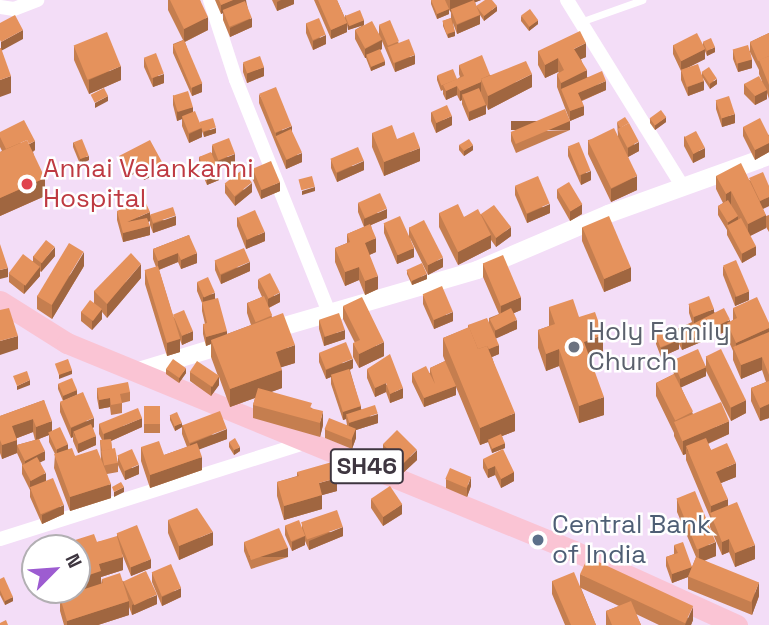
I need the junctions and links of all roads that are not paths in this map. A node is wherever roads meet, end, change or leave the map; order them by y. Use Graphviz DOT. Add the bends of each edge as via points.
graph roads {
  1 [pos="37,0"];
  2 [pos="209,0"];
  3 [pos="567,0"];
  4 [pos="642,0"];
  5 [pos="0,7"];
  6 [pos="583,21"];
  7 [pos="769,156"];
  8 [pos="682,187"];
  9 [pos="0,302"];
  10 [pos="329,312"];
  11 [pos="135,372"];
  12 [pos="308,442"];
  13 [pos="0,539"];
  14 [pos="737,625"];
  1 -- 5 [label="street" via="15,9"];
  2 -- 10 [label="street" via="236,80"];
  3 -- 6 [label="street"];
  4 -- 6 [label="lane"];
  6 -- 8 [label="street"];
  7 -- 8 [label="street"];
  8 -- 10 [label="street" via="477,270"];
  9 -- 11 [label="main road, SH46" via="67,343"];
  10 -- 11 [label="street"];
  11 -- 12 [label="main road, SH46"];
  12 -- 13 [label="street"];
  12 -- 14 [label="main road, SH46" via="575,551"];
}
